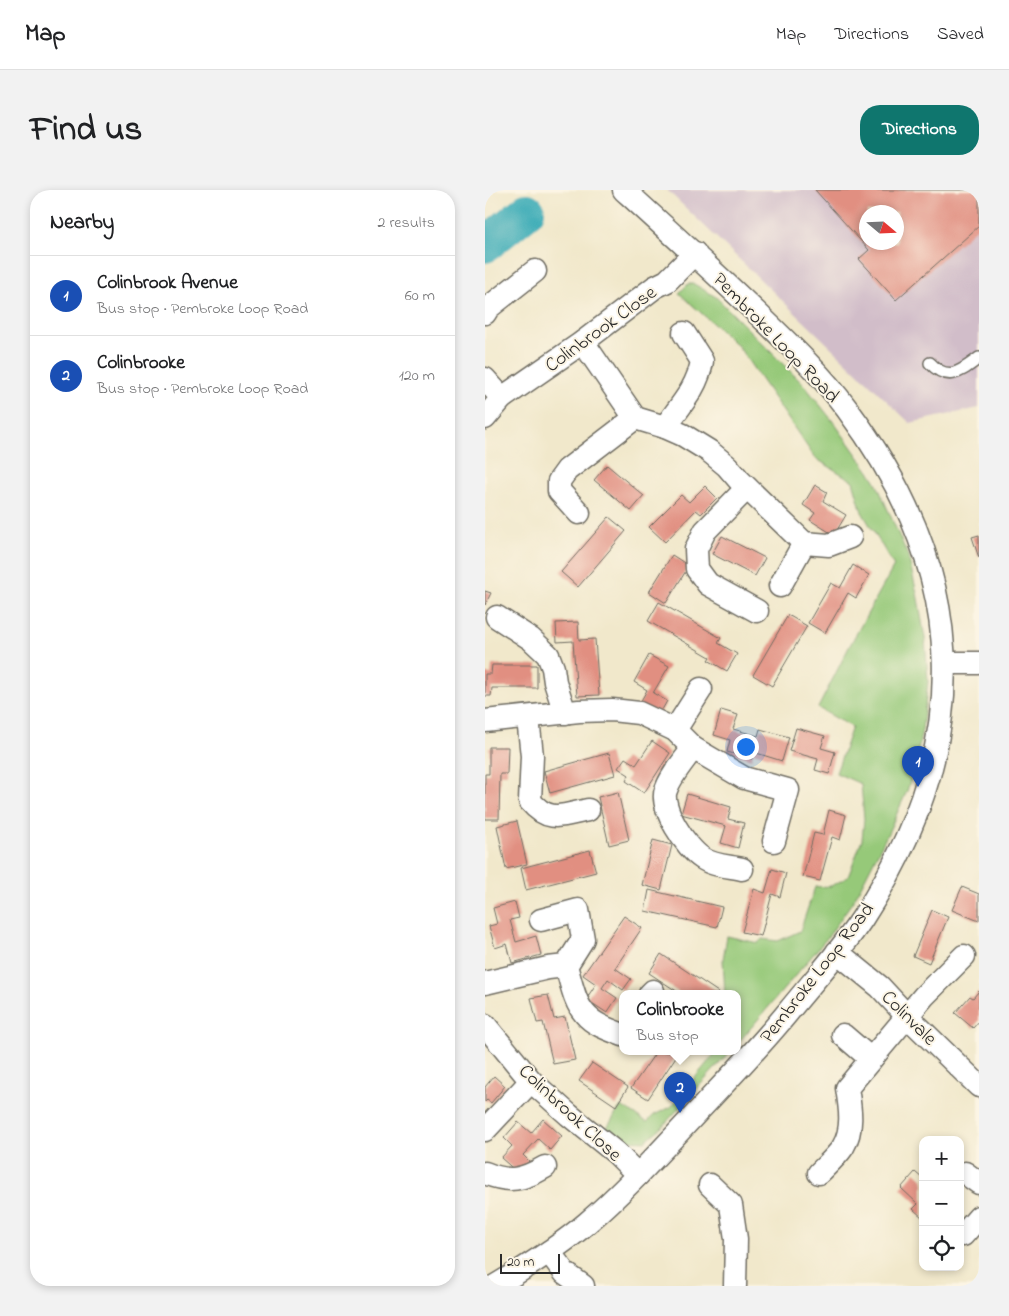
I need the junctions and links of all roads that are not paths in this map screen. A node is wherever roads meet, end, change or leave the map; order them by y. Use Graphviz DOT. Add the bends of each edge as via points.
graph roads {
  1 [pos="624,190"];
  2 [pos="695,254"];
  3 [pos="535,271"];
  4 [pos="485,313"];
  5 [pos="684,333"];
  6 [pos="583,342"];
  7 [pos="979,358"];
  8 [pos="930,363"];
  9 [pos="485,379"];
  10 [pos="502,398"];
  11 [pos="485,418"];
  12 [pos="635,418"];
  13 [pos="665,426"];
  14 [pos="747,488"];
  15 [pos="579,513"];
  16 [pos="850,538"];
  17 [pos="804,543"];
  18 [pos="780,586"];
  19 [pos="757,611"];
  20 [pos="497,617"];
  21 [pos="945,663"];
  22 [pos="979,663"];
  23 [pos="701,688"];
  24 [pos="565,713"];
  25 [pos="528,718"];
  26 [pos="485,721"];
  27 [pos="675,730"];
  28 [pos="693,748"];
  29 [pos="588,810"];
  30 [pos="774,841"];
  31 [pos="742,868"];
  32 [pos="541,920"];
  33 [pos="837,952"];
  34 [pos="964,956"];
  35 [pos="566,966"];
  36 [pos="485,983"];
  37 [pos="907,1016"];
  38 [pos="485,1025"];
  39 [pos="619,1033"];
  40 [pos="843,1035"];
  41 [pos="871,1059"];
  42 [pos="531,1081"];
  43 [pos="979,1086"];
  44 [pos="485,1130"];
  45 [pos="545,1167"];
  46 [pos="485,1173"];
  47 [pos="819,1173"];
  48 [pos="639,1175"];
  49 [pos="710,1185"];
  50 [pos="979,1217"];
  51 [pos="964,1234"];
  52 [pos="549,1252"];
  53 [pos="495,1286"];
  54 [pos="583,1286"];
  55 [pos="735,1286"];
  1 -- 2 [label="street, Pembroke Loop Road"];
  2 -- 6 [label="street, Colinbrook Close" via="667,280"];
  2 -- 21 [label="street, Pembroke Loop Road" via="827,385 885,465 913,519 928,562 938,602"];
  3 -- 4 [label="street"];
  5 -- 13 [label="street" via="702,361 700,374 693,390"];
  6 -- 10 [label="street, Colinbrook Close"];
  6 -- 12 [label="street"];
  7 -- 8 [label="lane" via="951,374 936,370"];
  9 -- 10 [label="street"];
  10 -- 11 [label="street, Colinbrook Close"];
  12 -- 13 [label="street"];
  12 -- 15 [label="street" via="567,470 559,481 559,491"];
  13 -- 14 [label="street" via="709,452"];
  14 -- 17 [label="street"];
  14 -- 19 [label="street" via="705,531 695,549 697,569 708,584"];
  16 -- 17 [label="street" via="829,546"];
  17 -- 18 [label="street"];
  20 -- 24 [label="street" via="531,639 547,655"];
  21 -- 22 [label="street"];
  21 -- 33 [label="street, Pembroke Loop Road" via="940,729 922,800 886,879"];
  23 -- 27 [label="street"];
  24 -- 25 [label="street"];
  24 -- 27 [label="street" via="612,710 639,714"];
  25 -- 26 [label="street"];
  25 -- 29 [label="street" via="532,756 530,801 539,812 552,817"];
  27 -- 28 [label="street"];
  28 -- 30 [label="street" via="744,778 788,790"];
  28 -- 31 [label="street" via="665,790 666,806 693,851 716,864"];
  32 -- 35 [label="street" via="578,910 583,939"];
  33 -- 37 [label="street, Colinvale" via="880,987"];
  33 -- 48 [label="street, Pembroke Loop Road" via="772,1031"];
  34 -- 37 [label="street"];
  35 -- 36 [label="street"];
  35 -- 39 [label="street" via="576,999 585,1014"];
  37 -- 41 [label="street"];
  37 -- 43 [label="street, Colinvale"];
  38 -- 42 [label="street, Colinbrook Close"];
  40 -- 41 [label="street"];
  41 -- 47 [label="street" via="847,1088 850,1128 843,1146"];
  42 -- 44 [label="street"];
  42 -- 48 [label="street, Colinbrook Close"];
  45 -- 46 [label="street" via="528,1177 501,1179"];
  48 -- 52 [label="street, Pembroke Loop Road" via="585,1225"];
  49 -- 55 [label="street" via="731,1205 736,1239"];
  50 -- 51 [label="street"];
  52 -- 53 [label="street, Pembroke Loop Road"];
  52 -- 54 [label="street" via="565,1273"];
}
